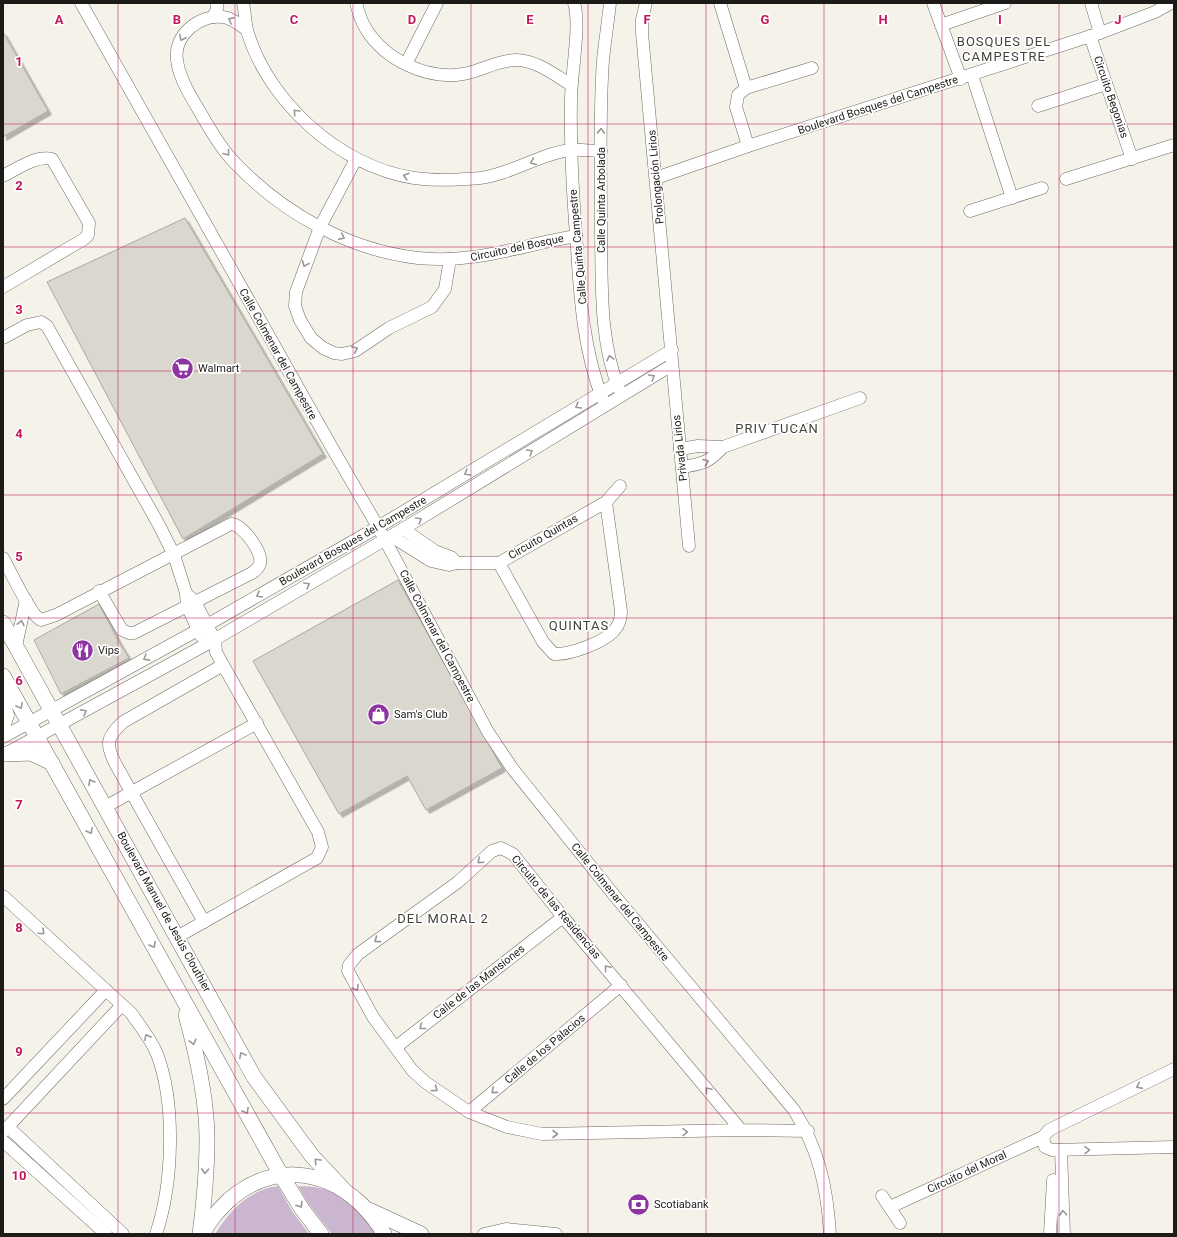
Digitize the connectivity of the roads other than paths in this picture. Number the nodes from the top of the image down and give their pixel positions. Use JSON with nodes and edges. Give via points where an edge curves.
{"nodes":[{"id":1,"x":81,"y":3,"type":"edge"},
{"id":2,"x":217,"y":3,"type":"edge"},
{"id":3,"x":244,"y":3,"type":"edge"},
{"id":4,"x":356,"y":3,"type":"edge"},
{"id":5,"x":437,"y":3,"type":"edge"},
{"id":6,"x":574,"y":3,"type":"edge"},
{"id":7,"x":610,"y":3,"type":"edge"},
{"id":8,"x":646,"y":3,"type":"edge"},
{"id":9,"x":720,"y":3,"type":"edge"},
{"id":10,"x":934,"y":3,"type":"edge"},
{"id":11,"x":1004,"y":3,"type":"edge"},
{"id":12,"x":1091,"y":3,"type":"edge"},
{"id":13,"x":1171,"y":3,"type":"edge"},
{"id":14,"x":213,"y":17,"type":"junction"},
{"id":15,"x":941,"y":25,"type":"junction"},
{"id":16,"x":247,"y":30,"type":"junction"},
{"id":17,"x":1095,"y":34,"type":"junction"},
{"id":18,"x":406,"y":64,"type":"junction"},
{"id":19,"x":812,"y":68,"type":"dead end"},
{"id":20,"x":967,"y":77,"type":"junction"},
{"id":21,"x":1106,"y":84,"type":"junction"},
{"id":22,"x":571,"y":85,"type":"junction"},
{"id":23,"x":746,"y":88,"type":"junction"},
{"id":24,"x":1038,"y":106,"type":"dead end"},
{"id":25,"x":1174,"y":145,"type":"edge"},
{"id":26,"x":748,"y":146,"type":"junction"},
{"id":27,"x":570,"y":150,"type":"junction"},
{"id":28,"x":600,"y":151,"type":"junction"},
{"id":29,"x":356,"y":159,"type":"junction"},
{"id":30,"x":1132,"y":159,"type":"junction"},
{"id":31,"x":3,"y":176,"type":"edge"},
{"id":32,"x":656,"y":178,"type":"junction"},
{"id":33,"x":1066,"y":179,"type":"dead end"},
{"id":34,"x":1042,"y":188,"type":"dead end"},
{"id":35,"x":1012,"y":198,"type":"junction"},
{"id":36,"x":970,"y":211,"type":"dead end"},
{"id":37,"x":320,"y":228,"type":"junction"},
{"id":38,"x":576,"y":236,"type":"junction"},
{"id":39,"x":450,"y":260,"type":"junction"},
{"id":40,"x":3,"y":287,"type":"edge"},
{"id":41,"x":3,"y":338,"type":"edge"},
{"id":42,"x":672,"y":350,"type":"junction"},
{"id":43,"x":672,"y":365,"type":"junction"},
{"id":44,"x":617,"y":383,"type":"junction"},
{"id":45,"x":600,"y":393,"type":"junction"},
{"id":46,"x":622,"y":395,"type":"junction"},
{"id":47,"x":860,"y":398,"type":"dead end"},
{"id":48,"x":605,"y":406,"type":"junction"},
{"id":49,"x":724,"y":447,"type":"junction"},
{"id":50,"x":680,"y":449,"type":"junction"},
{"id":51,"x":682,"y":467,"type":"junction"},
{"id":52,"x":620,"y":486,"type":"dead end"},
{"id":53,"x":606,"y":502,"type":"junction"},
{"id":54,"x":378,"y":527,"type":"junction"},
{"id":55,"x":403,"y":529,"type":"junction"},
{"id":56,"x":388,"y":538,"type":"junction"},
{"id":57,"x":689,"y":546,"type":"dead end"},
{"id":58,"x":174,"y":555,"type":"junction"},
{"id":59,"x":3,"y":558,"type":"edge"},
{"id":60,"x":457,"y":563,"type":"junction"},
{"id":61,"x":499,"y":563,"type":"junction"},
{"id":62,"x":7,"y":574,"type":"edge"},
{"id":63,"x":99,"y":591,"type":"junction"},
{"id":64,"x":26,"y":600,"type":"junction"},
{"id":65,"x":191,"y":604,"type":"junction"},
{"id":66,"x":3,"y":623,"type":"edge"},
{"id":67,"x":202,"y":627,"type":"junction"},
{"id":68,"x":212,"y":645,"type":"junction"},
{"id":69,"x":16,"y":646,"type":"junction"},
{"id":70,"x":223,"y":665,"type":"junction"},
{"id":71,"x":3,"y":676,"type":"edge"},
{"id":72,"x":3,"y":697,"type":"edge"},
{"id":73,"x":51,"y":710,"type":"junction"},
{"id":74,"x":28,"y":723,"type":"junction"},
{"id":75,"x":256,"y":723,"type":"junction"},
{"id":76,"x":59,"y":725,"type":"junction"},
{"id":77,"x":3,"y":730,"type":"edge"},
{"id":78,"x":37,"y":736,"type":"junction"},
{"id":79,"x":3,"y":737,"type":"edge"},
{"id":80,"x":5,"y":755,"type":"edge"},
{"id":81,"x":52,"y":763,"type":"junction"},
{"id":82,"x":132,"y":793,"type":"junction"},
{"id":83,"x":105,"y":806,"type":"junction"},
{"id":84,"x":3,"y":896,"type":"edge"},
{"id":85,"x":563,"y":917,"type":"junction"},
{"id":86,"x":204,"y":922,"type":"junction"},
{"id":87,"x":177,"y":937,"type":"junction"},
{"id":88,"x":621,"y":985,"type":"junction"},
{"id":89,"x":106,"y":990,"type":"junction"},
{"id":90,"x":179,"y":991,"type":"junction"},
{"id":91,"x":122,"y":1005,"type":"junction"},
{"id":92,"x":396,"y":1047,"type":"junction"},
{"id":93,"x":1174,"y":1069,"type":"edge"},
{"id":94,"x":3,"y":1099,"type":"edge"},
{"id":95,"x":469,"y":1112,"type":"junction"},
{"id":96,"x":6,"y":1130,"type":"edge"},
{"id":97,"x":742,"y":1130,"type":"junction"},
{"id":98,"x":808,"y":1131,"type":"junction"},
{"id":99,"x":1043,"y":1137,"type":"junction"},
{"id":100,"x":3,"y":1141,"type":"edge"},
{"id":101,"x":1174,"y":1147,"type":"edge"},
{"id":102,"x":1057,"y":1150,"type":"junction"},
{"id":103,"x":281,"y":1175,"type":"junction"},
{"id":104,"x":343,"y":1189,"type":"junction"},
{"id":105,"x":882,"y":1196,"type":"dead end"},
{"id":106,"x":890,"y":1207,"type":"junction"},
{"id":107,"x":366,"y":1209,"type":"junction"},
{"id":108,"x":900,"y":1223,"type":"dead end"},
{"id":109,"x":499,"y":1232,"type":"edge"},
{"id":110,"x":106,"y":1234,"type":"edge"},
{"id":111,"x":124,"y":1234,"type":"edge"},
{"id":112,"x":156,"y":1234,"type":"edge"},
{"id":113,"x":200,"y":1234,"type":"edge"},
{"id":114,"x":204,"y":1234,"type":"edge"},
{"id":115,"x":321,"y":1234,"type":"edge"},
{"id":116,"x":384,"y":1234,"type":"edge"},
{"id":117,"x":420,"y":1234,"type":"edge"},
{"id":118,"x":484,"y":1234,"type":"edge"},
{"id":119,"x":556,"y":1234,"type":"edge"},
{"id":120,"x":830,"y":1234,"type":"edge"},
{"id":121,"x":1050,"y":1234,"type":"edge"},
{"id":122,"x":1064,"y":1234,"type":"edge"}],
"edges":[{"from":1,"to":54,"type":"street","name":"Calle Colmenar del Campestre"},
{"from":2,"to":14,"type":"street"},
{"from":3,"to":16,"type":"street"},
{"from":4,"to":18,"type":"street","via":[[366,29],[386,52]]},
{"from":5,"to":18,"type":"street"},
{"from":6,"to":22,"type":"street","name":"Calle Quinta Campestre","via":[[576,28]]},
{"from":28,"to":7,"type":"street","name":"Calle Quinta Arbolada","one_way":true,"via":[[603,60]]},
{"from":8,"to":32,"type":"street","name":"Prolongación Lirios","via":[[642,33]]},
{"from":9,"to":23,"type":"street"},
{"from":10,"to":15,"type":"street"},
{"from":11,"to":15,"type":"street"},
{"from":12,"to":17,"type":"street","name":"Circuito Begonias"},
{"from":13,"to":17,"type":"street","name":"Boulevard Bosques del Campestre","via":[[1155,12]]},
{"from":16,"to":14,"type":"street","one_way":true,"via":[[225,17]]},
{"from":14,"to":37,"type":"street","name":"Circuito del Bosque","one_way":true,"via":[[198,22],[185,31],[178,46],[176,59],[190,96],[213,135],[235,164],[265,192]]},
{"from":15,"to":20,"type":"street"},
{"from":29,"to":16,"type":"street","one_way":true,"via":[[312,129],[286,101],[272,83]]},
{"from":17,"to":20,"type":"street","name":"Boulevard Bosques del Campestre"},
{"from":17,"to":21,"type":"street","name":"Circuito Begonias"},
{"from":18,"to":22,"type":"street","via":[[437,75],[449,75],[481,70],[501,62],[516,60],[530,62]]},
{"from":19,"to":23,"type":"street"},
{"from":20,"to":26,"type":"street","name":"Boulevard Bosques del Campestre"},
{"from":20,"to":35,"type":"street"},
{"from":21,"to":24,"type":"street"},
{"from":21,"to":30,"type":"street","name":"Circuito Begonias"},
{"from":22,"to":27,"type":"street","name":"Calle Quinta Campestre"},
{"from":23,"to":26,"type":"street","via":[[738,95],[736,107]]},
{"from":25,"to":30,"type":"street"},
{"from":26,"to":32,"type":"street","name":"Boulevard Bosques del Campestre"},
{"from":27,"to":28,"type":"street"},
{"from":27,"to":29,"type":"street","one_way":true,"via":[[547,156],[508,172],[482,178],[449,180],[413,178]]},
{"from":27,"to":38,"type":"street","name":"Calle Quinta Campestre"},
{"from":44,"to":28,"type":"street","name":"Calle Quinta Arbolada","one_way":true,"via":[[607,347],[604,312]]},
{"from":29,"to":37,"type":"street"},
{"from":30,"to":33,"type":"street"},
{"from":31,"to":40,"type":"street","via":[[34,160],[47,157],[52,159],[89,223],[89,230],[84,239]]},
{"from":32,"to":42,"type":"street","name":"Prolongación Lirios"},
{"from":34,"to":35,"type":"street"},
{"from":35,"to":36,"type":"street"},
{"from":37,"to":39,"type":"street","name":"Circuito del Bosque","one_way":true,"via":[[355,243],[388,253]]},
{"from":37,"to":39,"type":"street","one_way":true,"via":[[300,277],[295,306],[311,338],[334,353],[355,351],[389,328],[432,307],[445,288]]},
{"from":38,"to":39,"type":"street","name":"Circuito del Bosque","via":[[482,257]]},
{"from":38,"to":45,"type":"street","name":"Calle Quinta Campestre","via":[[579,287],[587,340],[592,371]]},
{"from":41,"to":58,"type":"street","via":[[36,322],[47,326],[117,448]]},
{"from":42,"to":43,"type":"street","name":"Privada Lirios"},
{"from":42,"to":44,"type":"street","name":"Boulevard Bosques del Campestre"},
{"from":46,"to":43,"type":"street","name":"Boulevard Bosques del Campestre","one_way":true},
{"from":43,"to":50,"type":"street","name":"Privada Lirios"},
{"from":44,"to":45,"type":"street","name":"Boulevard Bosques del Campestre"},
{"from":44,"to":46,"type":"street","name":"Calle Quinta Arbolada"},
{"from":45,"to":48,"type":"street","name":"Calle Quinta Campestre"},
{"from":45,"to":54,"type":"street","name":"Boulevard Bosques del Campestre","one_way":true},
{"from":46,"to":48,"type":"street","name":"Boulevard Bosques del Campestre"},
{"from":47,"to":49,"type":"street"},
{"from":55,"to":48,"type":"street","name":"Boulevard Bosques del Campestre","one_way":true},
{"from":49,"to":50,"type":"street","via":[[698,446]]},
{"from":51,"to":49,"type":"street","one_way":true,"via":[[712,460]]},
{"from":50,"to":51,"type":"street","name":"Privada Lirios"},
{"from":51,"to":57,"type":"street","name":"Privada Lirios"},
{"from":52,"to":53,"type":"street","name":"Circuito Quintas"},
{"from":53,"to":61,"type":"street","name":"Circuito Quintas"},
{"from":53,"to":61,"type":"street","via":[[621,611],[617,628],[607,637],[573,652],[554,654],[542,642]]},
{"from":54,"to":56,"type":"street","name":"Calle Colmenar del Campestre"},
{"from":54,"to":67,"type":"street","name":"Boulevard Bosques del Campestre","one_way":true},
{"from":55,"to":56,"type":"street","name":"Boulevard Bosques del Campestre"},
{"from":55,"to":60,"type":"street"},
{"from":56,"to":60,"type":"street","name":"Circuito Quintas","via":[[431,561],[449,565]]},
{"from":68,"to":56,"type":"street","name":"Boulevard Bosques del Campestre","one_way":true},
{"from":56,"to":98,"type":"street","name":"Calle Colmenar del Campestre","via":[[488,732],[512,768],[614,895],[794,1110]]},
{"from":58,"to":63,"type":"street"},
{"from":58,"to":65,"type":"street"},
{"from":58,"to":65,"type":"street","via":[[231,524],[242,528],[259,553],[260,564],[257,569]]},
{"from":59,"to":62,"type":"street"},
{"from":60,"to":61,"type":"street","name":"Circuito Quintas"},
{"from":62,"to":64,"type":"street"},
{"from":63,"to":64,"type":"street","via":[[56,615],[41,620],[36,617]]},
{"from":63,"to":65,"type":"street","via":[[122,630],[129,633]]},
{"from":69,"to":64,"type":"street","one_way":true},
{"from":65,"to":67,"type":"street"},
{"from":66,"to":69,"type":"main road","name":"Boulevard Manuel de Jesús Clouthier"},
{"from":67,"to":68,"type":"street"},
{"from":67,"to":73,"type":"street","name":"Boulevard Bosques del Campestre","one_way":true},
{"from":68,"to":70,"type":"street"},
{"from":76,"to":68,"type":"street","name":"Boulevard Bosques del Campestre","one_way":true},
{"from":69,"to":73,"type":"main road","name":"Boulevard Manuel de Jesús Clouthier"},
{"from":70,"to":75,"type":"street"},
{"from":70,"to":82,"type":"street","via":[[123,722],[112,732],[108,742],[109,751]]},
{"from":71,"to":74,"type":"main road","one_way":true},
{"from":72,"to":77,"type":"street","via":[[8,715]]},
{"from":73,"to":74,"type":"street","name":"Boulevard Bosques del Campestre"},
{"from":73,"to":76,"type":"main road","name":"Boulevard Manuel de Jesús Clouthier"},
{"from":74,"to":78,"type":"main road"},
{"from":74,"to":79,"type":"street","name":"Boulevard Bosques del Campestre"},
{"from":75,"to":82,"type":"street"},
{"from":75,"to":86,"type":"street","via":[[318,832],[322,847],[317,858]]},
{"from":76,"to":78,"type":"street","name":"Boulevard Bosques del Campestre"},
{"from":83,"to":76,"type":"main road","name":"Boulevard Manuel de Jesús Clouthier","one_way":true},
{"from":78,"to":80,"type":"street","name":"Boulevard Bosques del Campestre"},
{"from":78,"to":81,"type":"main road"},
{"from":80,"to":81,"type":"main road","via":[[31,753]]},
{"from":81,"to":90,"type":"main road","one_way":true},
{"from":82,"to":83,"type":"street"},
{"from":82,"to":86,"type":"street"},
{"from":83,"to":87,"type":"main road","name":"Boulevard Manuel de Jesús Clouthier"},
{"from":84,"to":89,"type":"street","one_way":true},
{"from":88,"to":85,"type":"street","name":"Circuito de las Residencias","one_way":true},
{"from":85,"to":92,"type":"street","name":"Calle de las Mansiones","one_way":true},
{"from":85,"to":92,"type":"street","name":"Circuito de las Residencias","one_way":true,"via":[[513,854],[502,848],[492,851],[458,882],[358,954],[349,965],[348,971],[373,1018]]},
{"from":86,"to":87,"type":"street"},
{"from":104,"to":87,"type":"main road","name":"Boulevard Manuel de Jesús Clouthier","one_way":true,"via":[[312,1156],[254,1077]]},
{"from":88,"to":95,"type":"street","name":"Calle de los Palacios","one_way":true},
{"from":97,"to":88,"type":"street","name":"Circuito de las Residencias","one_way":true},
{"from":89,"to":91,"type":"street"},
{"from":89,"to":94,"type":"street"},
{"from":90,"to":103,"type":"main road","one_way":true},
{"from":90,"to":113,"type":"main road","one_way":true,"via":[[195,1048],[207,1139]]},
{"from":91,"to":96,"type":"street"},
{"from":112,"to":91,"type":"street","one_way":true,"via":[[165,1199],[170,1157],[165,1087],[156,1054],[144,1031]]},
{"from":92,"to":95,"type":"street","name":"Circuito de las Residencias","one_way":true,"via":[[412,1070],[425,1082]]},
{"from":93,"to":99,"type":"street","name":"Circuito del Moral","one_way":true,"via":[[1049,1130]]},
{"from":95,"to":97,"type":"street","name":"Circuito de las Residencias","one_way":true,"via":[[507,1127],[542,1134]]},
{"from":96,"to":111,"type":"street"},
{"from":97,"to":98,"type":"street","name":"Circuito de las Residencias"},
{"from":98,"to":120,"type":"street","name":"Calle Colmenar del Campestre","via":[[825,1186]]},
{"from":99,"to":102,"type":"street","via":[[1046,1147]]},
{"from":99,"to":106,"type":"street","name":"Circuito del Moral"},
{"from":100,"to":110,"type":"street"},
{"from":102,"to":101,"type":"street","one_way":true},
{"from":102,"to":121,"type":"street"},
{"from":122,"to":102,"type":"street","one_way":true},
{"from":103,"to":104,"type":"main road","via":[[318,1177]]},
{"from":103,"to":114,"type":"main road","via":[[256,1183],[237,1194],[221,1208],[207,1225]]},
{"from":103,"to":115,"type":"main road","one_way":true},
{"from":104,"to":107,"type":"main road"},
{"from":105,"to":106,"type":"street"},
{"from":106,"to":108,"type":"street"},
{"from":107,"to":116,"type":"main road"},
{"from":107,"to":117,"type":"main road"},
{"from":109,"to":118,"type":"street"},
{"from":109,"to":119,"type":"street","via":[[506,1229]]}]}
